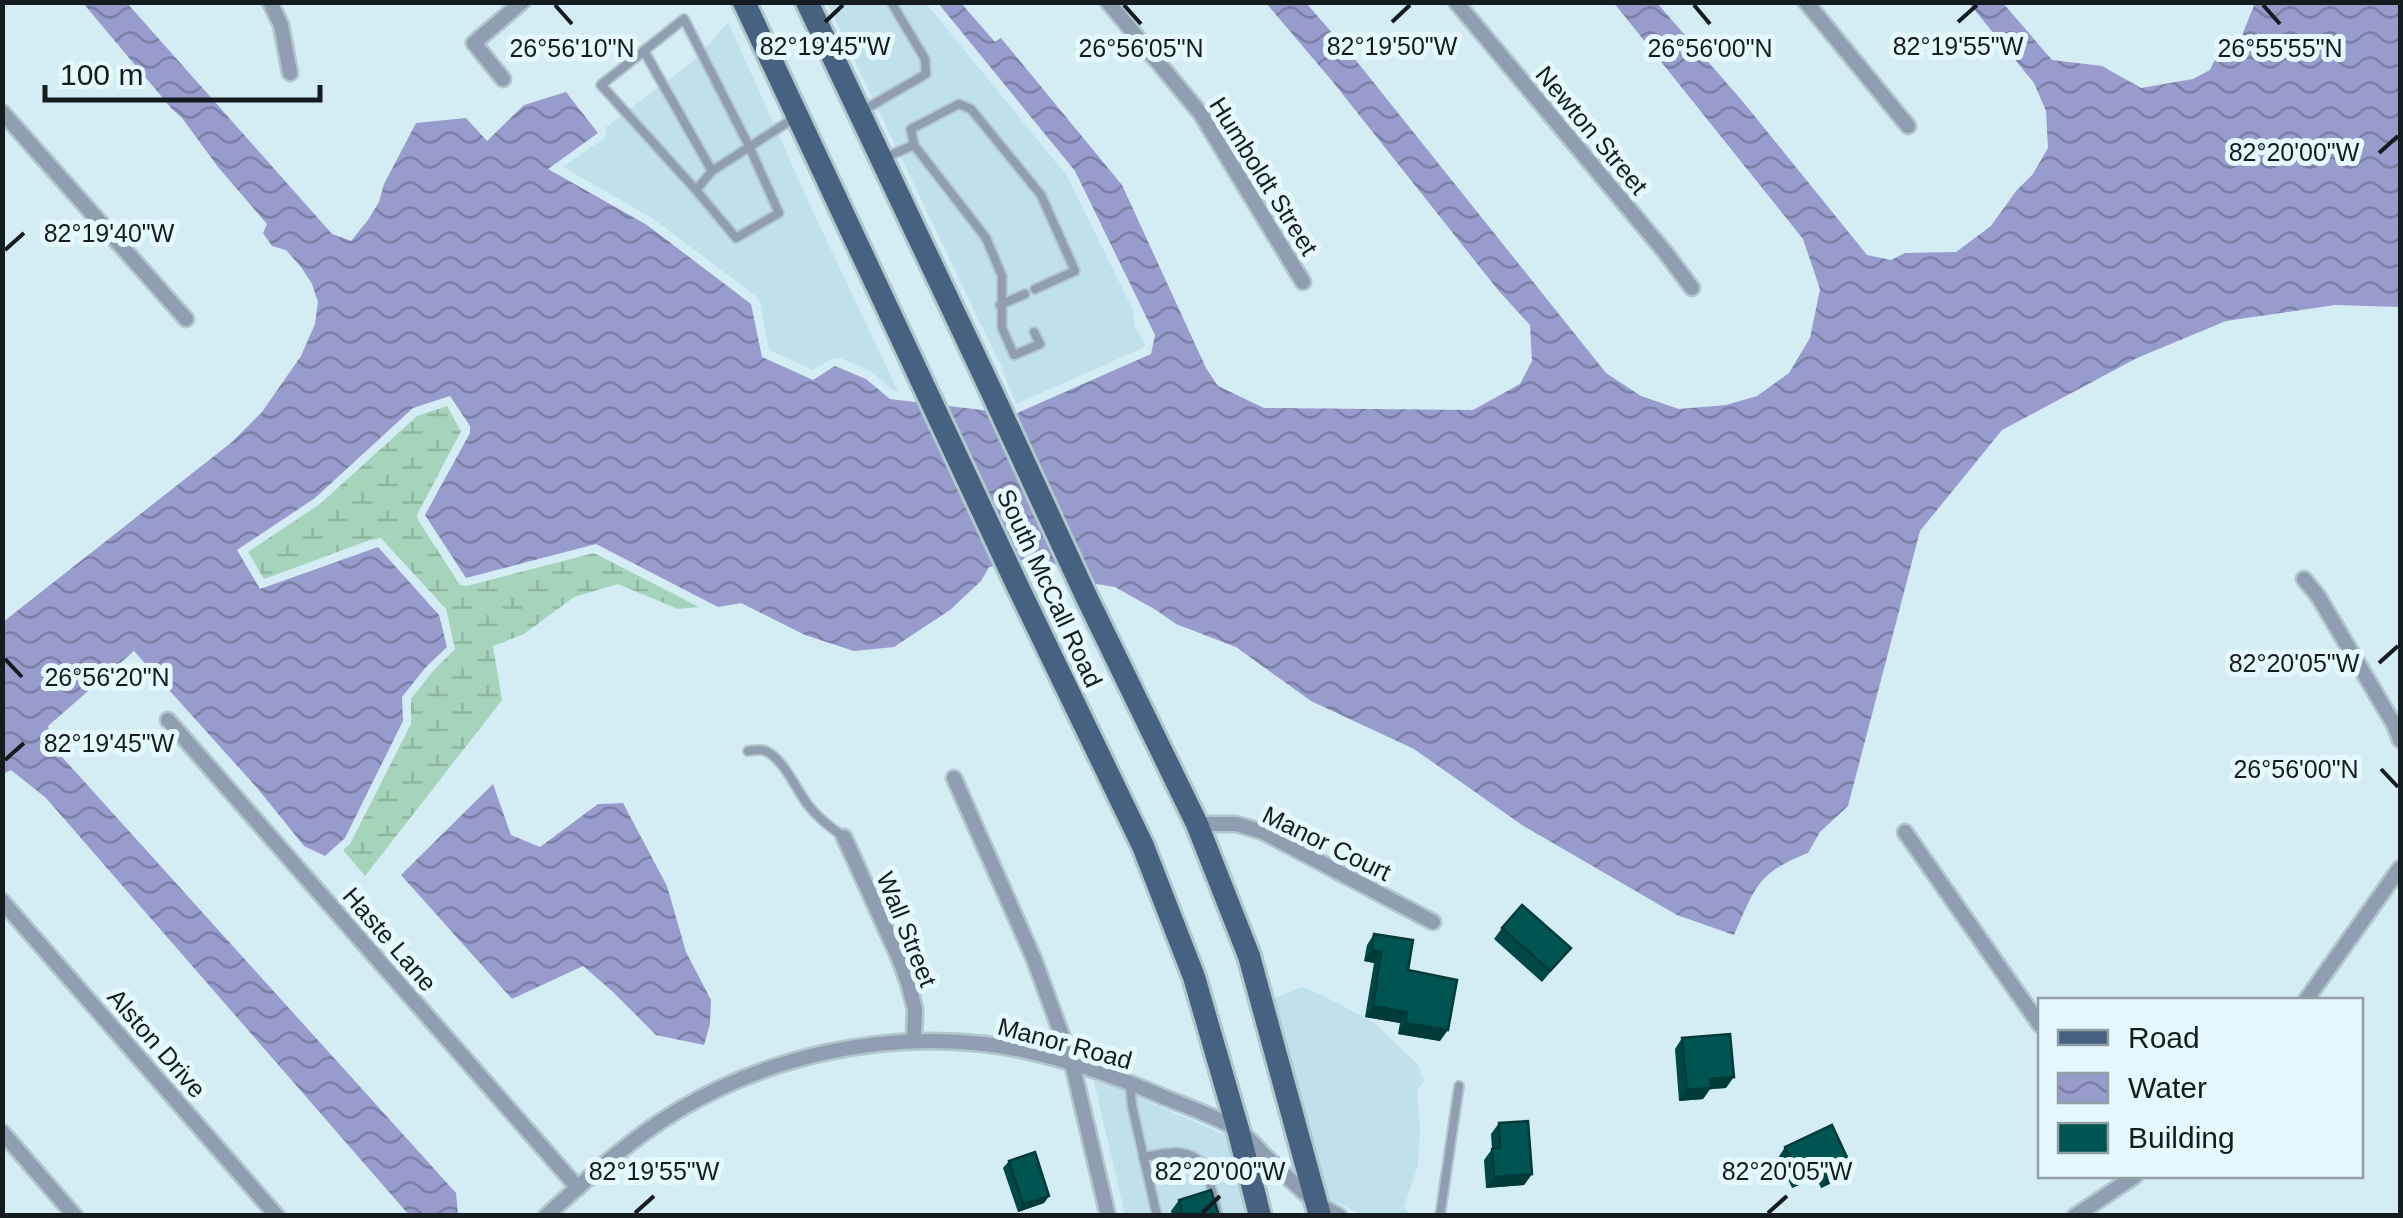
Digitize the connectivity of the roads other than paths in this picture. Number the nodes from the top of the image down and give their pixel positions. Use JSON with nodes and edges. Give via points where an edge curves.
{"nodes":[{"id":1,"x":270,"y":2,"type":"edge"},
{"id":2,"x":522,"y":2,"type":"edge"},
{"id":3,"x":744,"y":2,"type":"edge"},
{"id":4,"x":807,"y":2,"type":"edge"},
{"id":5,"x":891,"y":2,"type":"edge"},
{"id":6,"x":1108,"y":2,"type":"edge"},
{"id":7,"x":1456,"y":2,"type":"edge"},
{"id":8,"x":1806,"y":2,"type":"edge"},
{"id":9,"x":644,"y":52,"type":"junction"},
{"id":10,"x":290,"y":73,"type":"dead end"},
{"id":11,"x":503,"y":79,"type":"dead end"},
{"id":12,"x":2,"y":112,"type":"edge"},
{"id":13,"x":860,"y":112,"type":"junction"},
{"id":14,"x":798,"y":116,"type":"junction"},
{"id":15,"x":1908,"y":126,"type":"dead end"},
{"id":16,"x":914,"y":145,"type":"junction"},
{"id":17,"x":749,"y":146,"type":"junction"},
{"id":18,"x":881,"y":160,"type":"junction"},
{"id":19,"x":712,"y":170,"type":"junction"},
{"id":20,"x":957,"y":180,"type":"dead end"},
{"id":21,"x":948,"y":187,"type":"junction"},
{"id":22,"x":696,"y":190,"type":"junction"},
{"id":23,"x":1005,"y":248,"type":"dead end"},
{"id":24,"x":993,"y":254,"type":"junction"},
{"id":25,"x":1303,"y":282,"type":"dead end"},
{"id":26,"x":1692,"y":288,"type":"dead end"},
{"id":27,"x":1035,"y":289,"type":"dead end"},
{"id":28,"x":1000,"y":305,"type":"junction"},
{"id":29,"x":1022,"y":306,"type":"dead end"},
{"id":30,"x":186,"y":319,"type":"dead end"},
{"id":31,"x":1034,"y":332,"type":"dead end"},
{"id":32,"x":2304,"y":579,"type":"dead end"},
{"id":33,"x":168,"y":720,"type":"dead end"},
{"id":34,"x":2400,"y":740,"type":"edge"},
{"id":35,"x":748,"y":751,"type":"dead end"},
{"id":36,"x":954,"y":778,"type":"dead end"},
{"id":37,"x":1197,"y":824,"type":"junction"},
{"id":38,"x":1905,"y":832,"type":"dead end"},
{"id":39,"x":844,"y":837,"type":"joint"},
{"id":40,"x":2400,"y":868,"type":"edge"},
{"id":41,"x":2,"y":900,"type":"edge"},
{"id":42,"x":1433,"y":922,"type":"dead end"},
{"id":43,"x":2307,"y":998,"type":"edge"},
{"id":44,"x":2038,"y":1022,"type":"edge"},
{"id":45,"x":914,"y":1042,"type":"junction"},
{"id":46,"x":1072,"y":1064,"type":"junction"},
{"id":47,"x":1130,"y":1082,"type":"junction"},
{"id":48,"x":1459,"y":1086,"type":"dead end"},
{"id":49,"x":1238,"y":1129,"type":"junction"},
{"id":50,"x":2,"y":1132,"type":"edge"},
{"id":51,"x":1143,"y":1157,"type":"junction"},
{"id":52,"x":2132,"y":1178,"type":"edge"},
{"id":53,"x":578,"y":1188,"type":"junction"},
{"id":54,"x":1318,"y":1210,"type":"edge"},
{"id":55,"x":75,"y":1216,"type":"edge"},
{"id":56,"x":277,"y":1216,"type":"edge"},
{"id":57,"x":546,"y":1216,"type":"edge"},
{"id":58,"x":1108,"y":1216,"type":"edge"},
{"id":59,"x":1156,"y":1216,"type":"edge"},
{"id":60,"x":1218,"y":1216,"type":"edge"},
{"id":61,"x":1260,"y":1216,"type":"edge"},
{"id":62,"x":1340,"y":1216,"type":"edge"},
{"id":63,"x":1440,"y":1216,"type":"edge"},
{"id":64,"x":2075,"y":1216,"type":"edge"}],
"edges":[{"from":1,"to":10,"type":"street"},
{"from":2,"to":11,"type":"street","via":[[474,44]]},
{"from":3,"to":14,"type":"main road","name":"South McCall Road"},
{"from":4,"to":13,"type":"main road","name":"South McCall Road"},
{"from":5,"to":13,"type":"lane","via":[[925,59],[926,74]]},
{"from":6,"to":25,"type":"street","name":"Humboldt Street","via":[[1201,114]]},
{"from":7,"to":26,"type":"street","name":"Newton Street"},
{"from":8,"to":15,"type":"street"},
{"from":9,"to":17,"type":"lane","via":[[684,19]]},
{"from":9,"to":19,"type":"lane"},
{"from":9,"to":22,"type":"lane","via":[[601,86]]},
{"from":12,"to":30,"type":"street"},
{"from":13,"to":18,"type":"main road","name":"South McCall Road"},
{"from":14,"to":17,"type":"lane"},
{"from":14,"to":49,"type":"main road","name":"South McCall Road","via":[[1142,846],[1194,977]]},
{"from":16,"to":18,"type":"lane"},
{"from":16,"to":21,"type":"lane"},
{"from":16,"to":27,"type":"lane","via":[[912,129],[959,104],[971,109],[1041,195],[1075,271]]},
{"from":17,"to":19,"type":"lane"},
{"from":17,"to":22,"type":"lane","via":[[779,213],[736,238]]},
{"from":18,"to":37,"type":"main road","name":"South McCall Road"},
{"from":19,"to":22,"type":"lane"},
{"from":20,"to":21,"type":"lane"},
{"from":21,"to":24,"type":"lane"},
{"from":23,"to":24,"type":"lane"},
{"from":24,"to":28,"type":"lane","via":[[1002,276]]},
{"from":28,"to":29,"type":"lane","via":[[1021,295]]},
{"from":28,"to":31,"type":"lane","via":[[1014,355],[1040,344]]},
{"from":32,"to":34,"type":"street"},
{"from":33,"to":53,"type":"street","name":"Haste Lane"},
{"from":35,"to":39,"type":"lane","via":[[770,753],[810,808]]},
{"from":36,"to":46,"type":"street"},
{"from":37,"to":42,"type":"street","name":"Manor Court","via":[[1263,832]]},
{"from":37,"to":54,"type":"main road","name":"South McCall Road","via":[[1249,956]]},
{"from":38,"to":44,"type":"street"},
{"from":39,"to":45,"type":"street","name":"Wall Street","via":[[904,971],[915,1008]]},
{"from":40,"to":43,"type":"street"},
{"from":41,"to":56,"type":"street","name":"Alston Drive"},
{"from":45,"to":46,"type":"street","name":"Manor Road","via":[[987,1044]]},
{"from":45,"to":53,"type":"street","name":"Manor Road","via":[[824,1053],[748,1076],[644,1132]]},
{"from":46,"to":47,"type":"street","name":"Manor Road"},
{"from":46,"to":58,"type":"street"},
{"from":47,"to":49,"type":"street","name":"Manor Road"},
{"from":47,"to":51,"type":"lane"},
{"from":48,"to":63,"type":"lane"},
{"from":49,"to":54,"type":"street","name":"Manor Road"},
{"from":49,"to":61,"type":"main road","name":"South McCall Road"},
{"from":50,"to":55,"type":"street"},
{"from":51,"to":59,"type":"lane"},
{"from":51,"to":60,"type":"lane","via":[[1182,1151],[1202,1162]]},
{"from":52,"to":64,"type":"street"},
{"from":53,"to":57,"type":"street","name":"Manor Road"},
{"from":54,"to":62,"type":"street","name":"Manor Road"}]}
